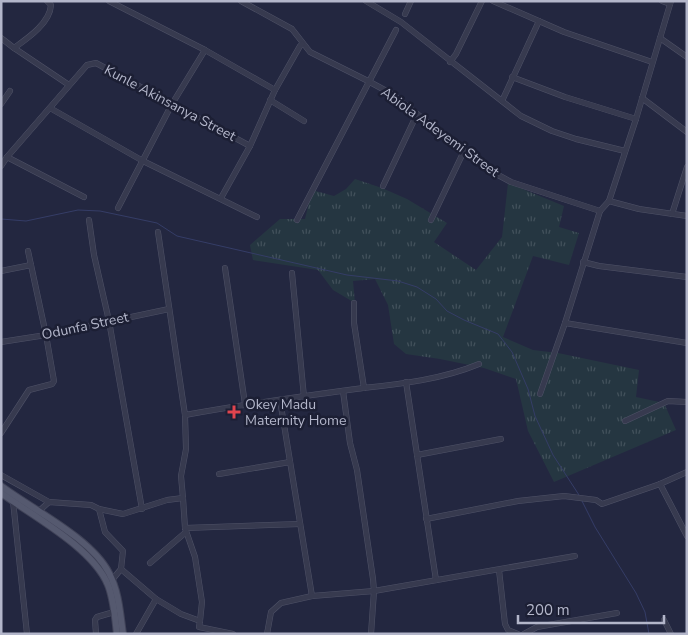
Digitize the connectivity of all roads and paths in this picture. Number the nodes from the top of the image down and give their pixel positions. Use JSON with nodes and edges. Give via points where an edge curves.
{"nodes":[{"id":1,"x":47,"y":1,"type":"edge"},
{"id":2,"x":109,"y":1,"type":"edge"},
{"id":3,"x":241,"y":1,"type":"edge"},
{"id":4,"x":366,"y":1,"type":"edge"},
{"id":5,"x":411,"y":1,"type":"edge"},
{"id":6,"x":482,"y":1,"type":"edge"},
{"id":7,"x":493,"y":1,"type":"edge"},
{"id":8,"x":662,"y":1,"type":"edge"},
{"id":9,"x":670,"y":3,"type":"edge"},
{"id":10,"x":405,"y":14,"type":"dead end"},
{"id":11,"x":539,"y":21,"type":"junction"},
{"id":12,"x":396,"y":30,"type":"dead end"},
{"id":13,"x":1,"y":38,"type":"edge"},
{"id":14,"x":660,"y":38,"type":"junction"},
{"id":15,"x":302,"y":44,"type":"junction"},
{"id":16,"x":14,"y":48,"type":"junction"},
{"id":17,"x":205,"y":50,"type":"junction"},
{"id":18,"x":687,"y":57,"type":"edge"},
{"id":19,"x":450,"y":62,"type":"junction"},
{"id":20,"x":652,"y":62,"type":"junction"},
{"id":21,"x":512,"y":77,"type":"junction"},
{"id":22,"x":368,"y":81,"type":"junction"},
{"id":23,"x":69,"y":85,"type":"junction"},
{"id":24,"x":275,"y":90,"type":"junction"},
{"id":25,"x":10,"y":91,"type":"dead end"},
{"id":26,"x":642,"y":98,"type":"junction"},
{"id":27,"x":270,"y":100,"type":"junction"},
{"id":28,"x":502,"y":101,"type":"junction"},
{"id":29,"x":1,"y":104,"type":"edge"},
{"id":30,"x":172,"y":104,"type":"junction"},
{"id":31,"x":50,"y":108,"type":"junction"},
{"id":32,"x":417,"y":114,"type":"junction"},
{"id":33,"x":636,"y":118,"type":"junction"},
{"id":34,"x":304,"y":121,"type":"dead end"},
{"id":35,"x":687,"y":132,"type":"edge"},
{"id":36,"x":250,"y":146,"type":"junction"},
{"id":37,"x":464,"y":151,"type":"junction"},
{"id":38,"x":625,"y":151,"type":"junction"},
{"id":39,"x":7,"y":157,"type":"junction"},
{"id":40,"x":143,"y":161,"type":"junction"},
{"id":41,"x":1,"y":166,"type":"edge"},
{"id":42,"x":687,"y":167,"type":"edge"},
{"id":43,"x":383,"y":186,"type":"dead end"},
{"id":44,"x":84,"y":197,"type":"dead end"},
{"id":45,"x":221,"y":198,"type":"junction"},
{"id":46,"x":609,"y":201,"type":"junction"},
{"id":47,"x":118,"y":208,"type":"dead end"},
{"id":48,"x":600,"y":211,"type":"junction"},
{"id":49,"x":672,"y":214,"type":"junction"},
{"id":50,"x":687,"y":216,"type":"edge"},
{"id":51,"x":257,"y":217,"type":"dead end"},
{"id":52,"x":89,"y":220,"type":"dead end"},
{"id":53,"x":296,"y":220,"type":"dead end"},
{"id":54,"x":431,"y":220,"type":"dead end"},
{"id":55,"x":158,"y":232,"type":"dead end"},
{"id":56,"x":28,"y":251,"type":"dead end"},
{"id":57,"x":583,"y":262,"type":"junction"},
{"id":58,"x":31,"y":265,"type":"junction"},
{"id":59,"x":225,"y":268,"type":"dead end"},
{"id":60,"x":1,"y":271,"type":"edge"},
{"id":61,"x":292,"y":273,"type":"dead end"},
{"id":62,"x":687,"y":277,"type":"edge"},
{"id":63,"x":354,"y":303,"type":"dead end"},
{"id":64,"x":169,"y":309,"type":"junction"},
{"id":65,"x":109,"y":321,"type":"junction"},
{"id":66,"x":565,"y":323,"type":"junction"},
{"id":67,"x":46,"y":334,"type":"junction"},
{"id":68,"x":1,"y":342,"type":"edge"},
{"id":69,"x":687,"y":342,"type":"edge"},
{"id":70,"x":479,"y":364,"type":"dead end"},
{"id":71,"x":406,"y":382,"type":"junction"},
{"id":72,"x":364,"y":388,"type":"junction"},
{"id":73,"x":343,"y":391,"type":"junction"},
{"id":74,"x":540,"y":394,"type":"dead end"},
{"id":75,"x":304,"y":397,"type":"junction"},
{"id":76,"x":280,"y":400,"type":"junction"},
{"id":77,"x":687,"y":402,"type":"edge"},
{"id":78,"x":245,"y":404,"type":"junction"},
{"id":79,"x":186,"y":415,"type":"junction"},
{"id":80,"x":625,"y":421,"type":"dead end"},
{"id":81,"x":1,"y":432,"type":"edge"},
{"id":82,"x":501,"y":439,"type":"dead end"},
{"id":83,"x":418,"y":455,"type":"junction"},
{"id":84,"x":290,"y":462,"type":"junction"},
{"id":85,"x":687,"y":472,"type":"edge"},
{"id":86,"x":219,"y":474,"type":"dead end"},
{"id":87,"x":1,"y":475,"type":"edge"},
{"id":88,"x":660,"y":484,"type":"junction"},
{"id":89,"x":1,"y":486,"type":"edge"},
{"id":90,"x":26,"y":488,"type":"junction"},
{"id":91,"x":1,"y":493,"type":"edge"},
{"id":92,"x":182,"y":498,"type":"junction"},
{"id":93,"x":15,"y":499,"type":"junction"},
{"id":94,"x":49,"y":502,"type":"junction"},
{"id":95,"x":99,"y":509,"type":"junction"},
{"id":96,"x":142,"y":509,"type":"junction"},
{"id":97,"x":39,"y":512,"type":"junction"},
{"id":98,"x":426,"y":519,"type":"junction"},
{"id":99,"x":300,"y":524,"type":"junction"},
{"id":100,"x":185,"y":530,"type":"junction"},
{"id":101,"x":687,"y":536,"type":"edge"},
{"id":102,"x":575,"y":556,"type":"dead end"},
{"id":103,"x":150,"y":563,"type":"dead end"},
{"id":104,"x":121,"y":569,"type":"junction"},
{"id":105,"x":499,"y":570,"type":"junction"},
{"id":106,"x":112,"y":580,"type":"junction"},
{"id":107,"x":436,"y":580,"type":"junction"},
{"id":108,"x":374,"y":590,"type":"junction"},
{"id":109,"x":312,"y":596,"type":"junction"},
{"id":110,"x":156,"y":599,"type":"junction"},
{"id":111,"x":114,"y":612,"type":"junction"},
{"id":112,"x":617,"y":614,"type":"dead end"},
{"id":113,"x":664,"y":620,"type":"dead end"},
{"id":114,"x":199,"y":624,"type":"junction"},
{"id":115,"x":27,"y":634,"type":"edge"},
{"id":116,"x":96,"y":634,"type":"edge"},
{"id":117,"x":117,"y":634,"type":"edge"},
{"id":118,"x":123,"y":634,"type":"edge"},
{"id":119,"x":136,"y":634,"type":"edge"},
{"id":120,"x":199,"y":634,"type":"edge"},
{"id":121,"x":233,"y":634,"type":"edge"},
{"id":122,"x":267,"y":634,"type":"edge"},
{"id":123,"x":371,"y":634,"type":"edge"},
{"id":124,"x":518,"y":634,"type":"edge"},
{"id":125,"x":524,"y":634,"type":"edge"},
{"id":126,"x":671,"y":634,"type":"edge"}],
"edges":[{"from":1,"to":16,"type":"street","via":[[51,5],[50,16]]},
{"from":2,"to":17,"type":"street"},
{"from":3,"to":15,"type":"street","name":"Abiola Adeyemi Street","via":[[292,28]]},
{"from":4,"to":19,"type":"street","via":[[401,22]]},
{"from":5,"to":10,"type":"street"},
{"from":6,"to":19,"type":"street"},
{"from":7,"to":11,"type":"street"},
{"from":8,"to":9,"type":"street"},
{"from":9,"to":14,"type":"street"},
{"from":11,"to":20,"type":"street"},
{"from":11,"to":21,"type":"street"},
{"from":12,"to":22,"type":"street"},
{"from":13,"to":16,"type":"street"},
{"from":14,"to":18,"type":"street"},
{"from":14,"to":20,"type":"street"},
{"from":15,"to":22,"type":"street","name":"Abiola Adeyemi Street","via":[[322,59]]},
{"from":15,"to":24,"type":"street"},
{"from":16,"to":23,"type":"street"},
{"from":17,"to":24,"type":"street"},
{"from":17,"to":30,"type":"street"},
{"from":19,"to":28,"type":"street"},
{"from":20,"to":26,"type":"street"},
{"from":21,"to":28,"type":"street"},
{"from":21,"to":33,"type":"street"},
{"from":22,"to":32,"type":"street","name":"Abiola Adeyemi Street","via":[[392,94]]},
{"from":22,"to":53,"type":"street"},
{"from":23,"to":30,"type":"street","name":"Kunle Akinsanya Street","via":[[87,65],[96,63]]},
{"from":23,"to":31,"type":"street","name":"Kunle Akinsanya Street"},
{"from":24,"to":27,"type":"street"},
{"from":25,"to":29,"type":"street"},
{"from":26,"to":33,"type":"street"},
{"from":26,"to":35,"type":"street"},
{"from":27,"to":34,"type":"street"},
{"from":27,"to":36,"type":"street"},
{"from":28,"to":38,"type":"street","via":[[522,116],[552,131]]},
{"from":30,"to":36,"type":"street","name":"Kunle Akinsanya Street"},
{"from":30,"to":40,"type":"street"},
{"from":31,"to":39,"type":"street","name":"Kunle Akinsanya Street"},
{"from":31,"to":40,"type":"street"},
{"from":32,"to":37,"type":"street","name":"Abiola Adeyemi Street"},
{"from":32,"to":43,"type":"street"},
{"from":33,"to":38,"type":"street"},
{"from":36,"to":45,"type":"street"},
{"from":37,"to":48,"type":"street","name":"Abiola Adeyemi Street","via":[[511,182]]},
{"from":37,"to":54,"type":"street"},
{"from":38,"to":46,"type":"street"},
{"from":39,"to":41,"type":"street","name":"Kunle Akinsanya Street"},
{"from":39,"to":44,"type":"street"},
{"from":40,"to":45,"type":"street"},
{"from":40,"to":47,"type":"street"},
{"from":42,"to":49,"type":"street"},
{"from":45,"to":51,"type":"street"},
{"from":46,"to":48,"type":"street"},
{"from":46,"to":49,"type":"street","via":[[639,210]]},
{"from":48,"to":57,"type":"street"},
{"from":49,"to":50,"type":"street"},
{"from":52,"to":65,"type":"street"},
{"from":55,"to":64,"type":"street"},
{"from":56,"to":58,"type":"street"},
{"from":57,"to":62,"type":"street"},
{"from":57,"to":66,"type":"street"},
{"from":58,"to":60,"type":"street"},
{"from":58,"to":67,"type":"street"},
{"from":59,"to":78,"type":"street"},
{"from":61,"to":75,"type":"street"},
{"from":63,"to":72,"type":"street"},
{"from":64,"to":65,"type":"street","name":"Odunfa Street"},
{"from":64,"to":79,"type":"street"},
{"from":65,"to":67,"type":"street","name":"Odunfa Street"},
{"from":65,"to":96,"type":"street"},
{"from":66,"to":69,"type":"street"},
{"from":66,"to":74,"type":"street"},
{"from":67,"to":68,"type":"street","name":"Odunfa Street"},
{"from":67,"to":81,"type":"street","via":[[54,381],[29,390]]},
{"from":70,"to":71,"type":"street"},
{"from":71,"to":72,"type":"street"},
{"from":71,"to":83,"type":"street"},
{"from":72,"to":73,"type":"street"},
{"from":73,"to":75,"type":"street"},
{"from":73,"to":108,"type":"street"},
{"from":75,"to":76,"type":"street"},
{"from":76,"to":78,"type":"street"},
{"from":76,"to":84,"type":"street"},
{"from":77,"to":80,"type":"street","via":[[668,401]]},
{"from":78,"to":79,"type":"street"},
{"from":79,"to":92,"type":"street"},
{"from":82,"to":83,"type":"street"},
{"from":83,"to":98,"type":"street"},
{"from":84,"to":86,"type":"street"},
{"from":84,"to":99,"type":"street"},
{"from":85,"to":88,"type":"street"},
{"from":87,"to":90,"type":"street"},
{"from":88,"to":98,"type":"street","via":[[602,504],[596,500],[564,496],[518,501]]},
{"from":88,"to":101,"type":"street"},
{"from":89,"to":93,"type":"main road"},
{"from":90,"to":93,"type":"street"},
{"from":90,"to":94,"type":"street"},
{"from":91,"to":93,"type":"main road"},
{"from":92,"to":96,"type":"street"},
{"from":92,"to":100,"type":"street"},
{"from":93,"to":97,"type":"main road"},
{"from":93,"to":111,"type":"main road","via":[[97,565],[108,585]]},
{"from":93,"to":115,"type":"street"},
{"from":94,"to":95,"type":"street","via":[[91,505]]},
{"from":94,"to":97,"type":"street"},
{"from":95,"to":96,"type":"street","via":[[123,514]]},
{"from":95,"to":104,"type":"street","via":[[105,532],[123,551]]},
{"from":97,"to":106,"type":"main road","via":[[91,550]]},
{"from":98,"to":107,"type":"street"},
{"from":99,"to":100,"type":"street"},
{"from":99,"to":109,"type":"street"},
{"from":100,"to":103,"type":"street"},
{"from":100,"to":114,"type":"street","via":[[195,557],[202,602]]},
{"from":102,"to":105,"type":"street"},
{"from":104,"to":106,"type":"street"},
{"from":104,"to":110,"type":"street"},
{"from":105,"to":107,"type":"street"},
{"from":105,"to":124,"type":"street","via":[[505,624],[508,630]]},
{"from":106,"to":118,"type":"main road"},
{"from":107,"to":108,"type":"street"},
{"from":108,"to":109,"type":"street"},
{"from":108,"to":123,"type":"street"},
{"from":109,"to":122,"type":"street","via":[[278,605],[272,612]]},
{"from":110,"to":114,"type":"street"},
{"from":110,"to":119,"type":"street"},
{"from":111,"to":116,"type":"street","via":[[97,617]]},
{"from":111,"to":117,"type":"main road"},
{"from":112,"to":125,"type":"street","via":[[537,627]]},
{"from":113,"to":126,"type":"street"},
{"from":114,"to":120,"type":"street"},
{"from":114,"to":121,"type":"street"}]}
